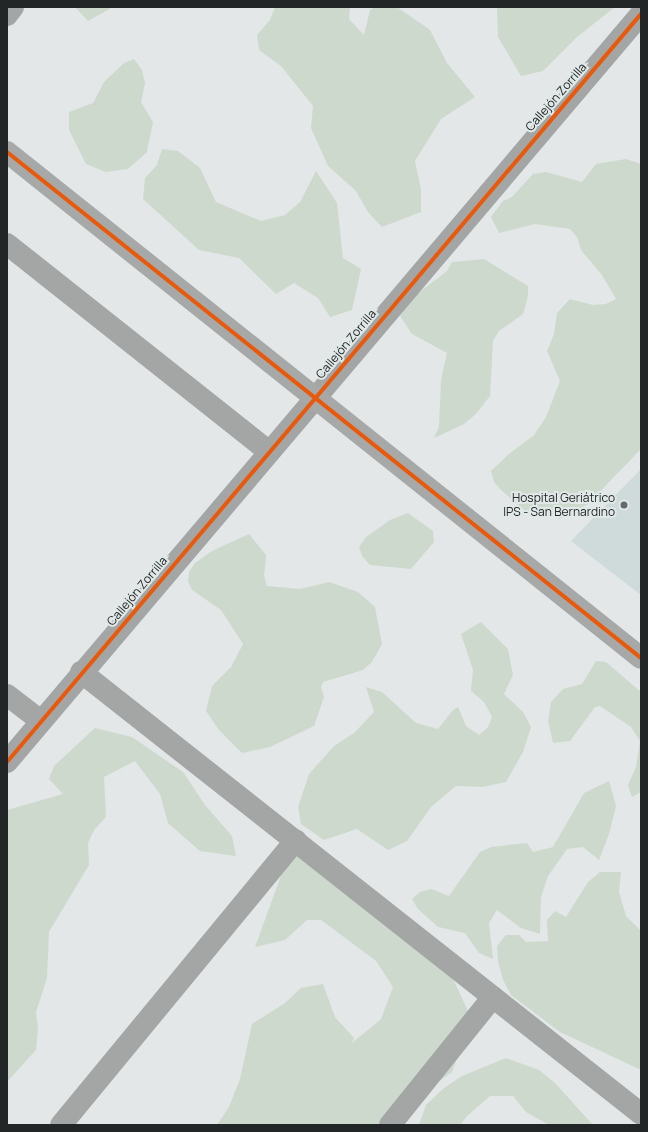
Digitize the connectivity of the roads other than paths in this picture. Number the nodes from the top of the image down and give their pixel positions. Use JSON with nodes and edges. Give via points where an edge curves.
{"nodes":[{"id":1,"x":14,"y":7,"type":"edge"},
{"id":2,"x":641,"y":14,"type":"edge"},
{"id":3,"x":7,"y":15,"type":"edge"},
{"id":4,"x":7,"y":152,"type":"edge"},
{"id":5,"x":7,"y":244,"type":"edge"},
{"id":6,"x":315,"y":396,"type":"junction"},
{"id":7,"x":268,"y":452,"type":"junction"},
{"id":8,"x":641,"y":658,"type":"edge"},
{"id":9,"x":81,"y":672,"type":"junction"},
{"id":10,"x":7,"y":695,"type":"edge"},
{"id":11,"x":40,"y":721,"type":"junction"},
{"id":12,"x":7,"y":762,"type":"edge"},
{"id":13,"x":296,"y":840,"type":"junction"},
{"id":14,"x":493,"y":996,"type":"junction"},
{"id":15,"x":641,"y":1114,"type":"edge"},
{"id":16,"x":61,"y":1125,"type":"edge"},
{"id":17,"x":390,"y":1125,"type":"edge"}],
"edges":[{"from":1,"to":3,"type":"street"},
{"from":2,"to":6,"type":"street","name":"Callejón Zorrilla"},
{"from":4,"to":6,"type":"main road"},
{"from":5,"to":7,"type":"street"},
{"from":6,"to":7,"type":"street","name":"Callejón Zorrilla"},
{"from":6,"to":8,"type":"main road"},
{"from":7,"to":9,"type":"street","name":"Callejón Zorrilla"},
{"from":9,"to":11,"type":"street","name":"Callejón Zorrilla"},
{"from":9,"to":13,"type":"street"},
{"from":10,"to":11,"type":"street"},
{"from":11,"to":12,"type":"street","name":"Callejón Zorrilla"},
{"from":13,"to":14,"type":"street"},
{"from":13,"to":16,"type":"street"},
{"from":14,"to":15,"type":"street"},
{"from":14,"to":17,"type":"street"}]}
